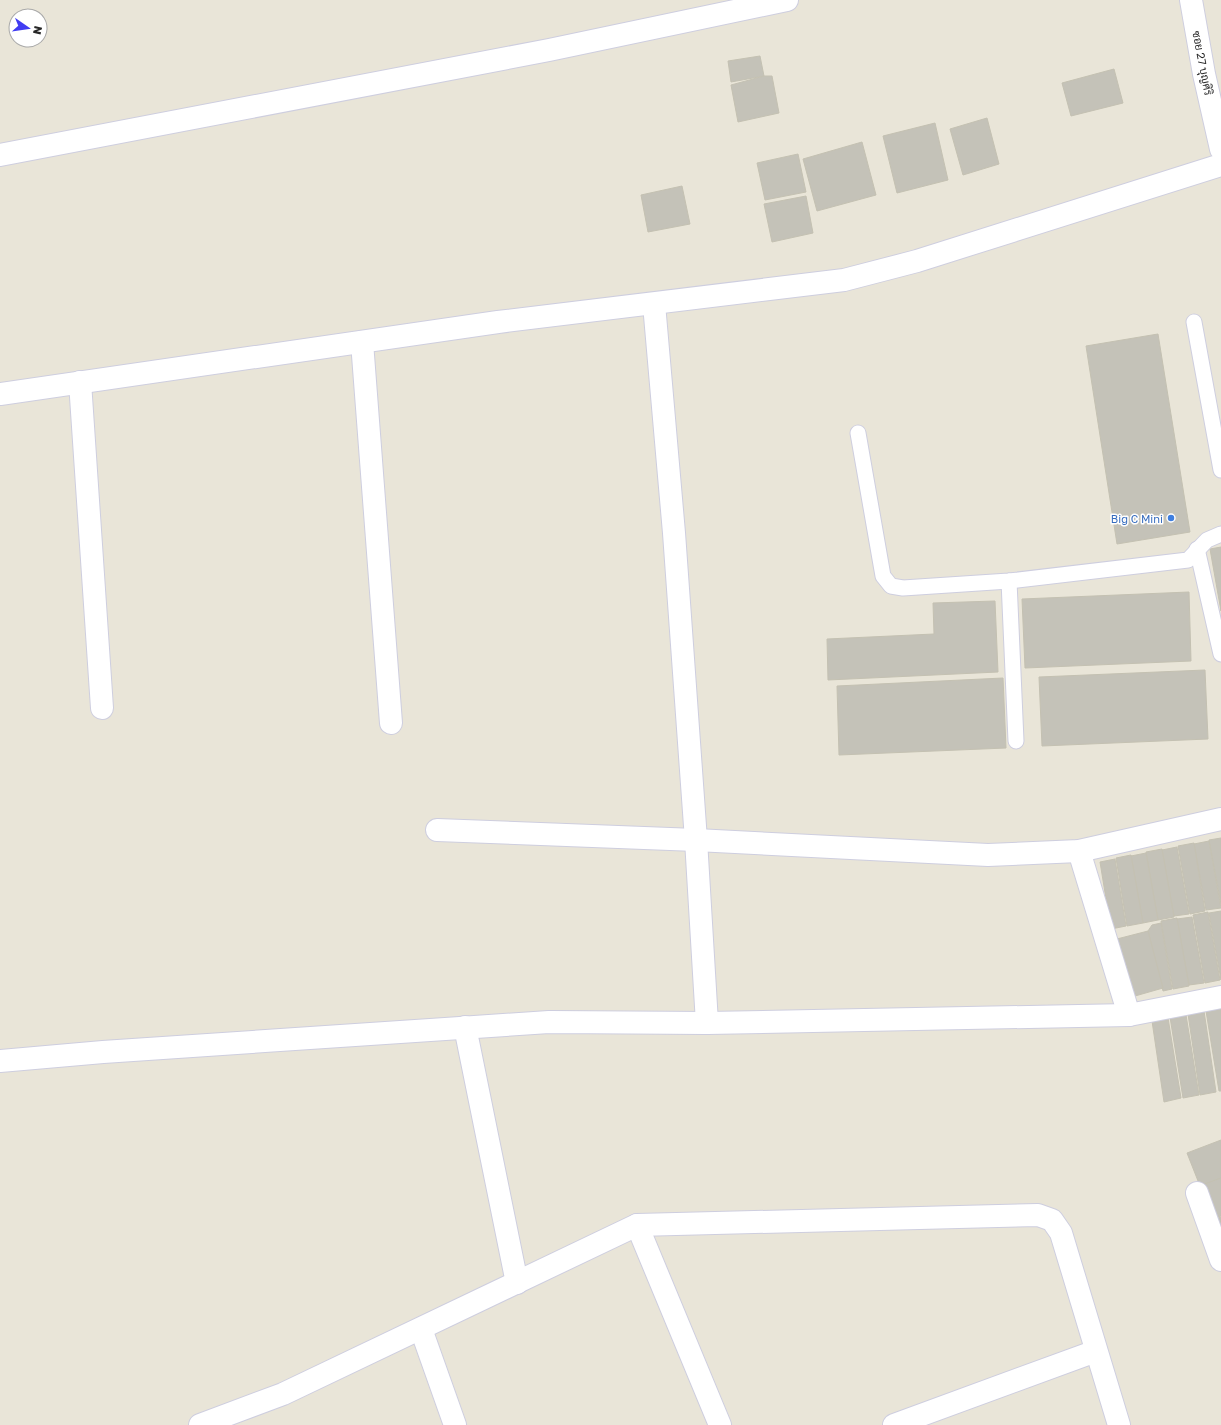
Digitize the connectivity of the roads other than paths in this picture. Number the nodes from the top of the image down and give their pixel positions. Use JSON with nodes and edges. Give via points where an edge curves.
{"nodes":[{"id":1,"x":787,"y":0,"type":"edge"},
{"id":2,"x":1191,"y":0,"type":"edge"},
{"id":3,"x":1212,"y":72,"type":"edge"},
{"id":4,"x":1221,"y":149,"type":"edge"},
{"id":5,"x":0,"y":155,"type":"edge"},
{"id":6,"x":1221,"y":165,"type":"edge"},
{"id":7,"x":654,"y":304,"type":"junction"},
{"id":8,"x":1194,"y":322,"type":"dead end"},
{"id":9,"x":362,"y":342,"type":"junction"},
{"id":10,"x":80,"y":382,"type":"junction"},
{"id":11,"x":0,"y":394,"type":"edge"},
{"id":12,"x":858,"y":433,"type":"dead end"},
{"id":13,"x":1221,"y":470,"type":"edge"},
{"id":14,"x":1221,"y":534,"type":"edge"},
{"id":15,"x":1197,"y":549,"type":"junction"},
{"id":16,"x":1009,"y":581,"type":"junction"},
{"id":17,"x":1221,"y":654,"type":"edge"},
{"id":18,"x":102,"y":708,"type":"dead end"},
{"id":19,"x":391,"y":723,"type":"dead end"},
{"id":20,"x":1016,"y":741,"type":"dead end"},
{"id":21,"x":1221,"y":819,"type":"edge"},
{"id":22,"x":437,"y":830,"type":"dead end"},
{"id":23,"x":696,"y":840,"type":"junction"},
{"id":24,"x":1079,"y":851,"type":"junction"},
{"id":25,"x":1221,"y":997,"type":"edge"},
{"id":26,"x":1129,"y":1015,"type":"junction"},
{"id":27,"x":707,"y":1023,"type":"junction"},
{"id":28,"x":465,"y":1027,"type":"junction"},
{"id":29,"x":0,"y":1061,"type":"edge"},
{"id":30,"x":1197,"y":1193,"type":"dead end"},
{"id":31,"x":637,"y":1225,"type":"junction"},
{"id":32,"x":1221,"y":1260,"type":"edge"},
{"id":33,"x":517,"y":1283,"type":"junction"},
{"id":34,"x":421,"y":1329,"type":"junction"},
{"id":35,"x":1096,"y":1351,"type":"junction"},
{"id":36,"x":200,"y":1425,"type":"edge"},
{"id":37,"x":455,"y":1425,"type":"edge"},
{"id":38,"x":720,"y":1425,"type":"edge"},
{"id":39,"x":894,"y":1425,"type":"edge"},
{"id":40,"x":1119,"y":1425,"type":"edge"}],
"edges":[{"from":1,"to":5,"type":"street","via":[[548,50]]},
{"from":2,"to":3,"type":"street","name":"ซอย 27 บุญศิริ"},
{"from":3,"to":4,"type":"street","name":"ซอย 27 บุญศิริ"},
{"from":6,"to":7,"type":"street","via":[[917,261],[844,280]]},
{"from":7,"to":9,"type":"street","via":[[498,322]]},
{"from":7,"to":23,"type":"street"},
{"from":8,"to":13,"type":"lane"},
{"from":9,"to":10,"type":"street"},
{"from":9,"to":19,"type":"street"},
{"from":10,"to":11,"type":"street"},
{"from":10,"to":18,"type":"street"},
{"from":12,"to":16,"type":"lane","via":[[883,576],[891,586],[903,588]]},
{"from":14,"to":15,"type":"lane","via":[[1207,540]]},
{"from":15,"to":16,"type":"lane","via":[[1188,560]]},
{"from":15,"to":17,"type":"lane"},
{"from":16,"to":20,"type":"lane"},
{"from":21,"to":24,"type":"street"},
{"from":22,"to":23,"type":"street"},
{"from":23,"to":24,"type":"street","via":[[988,855]]},
{"from":23,"to":27,"type":"street"},
{"from":24,"to":26,"type":"street"},
{"from":25,"to":26,"type":"street"},
{"from":26,"to":27,"type":"street"},
{"from":27,"to":28,"type":"street","via":[[549,1022]]},
{"from":28,"to":29,"type":"street"},
{"from":28,"to":33,"type":"street"},
{"from":30,"to":32,"type":"street"},
{"from":31,"to":33,"type":"street"},
{"from":31,"to":35,"type":"street","via":[[1038,1215],[1052,1220],[1061,1233]]},
{"from":31,"to":38,"type":"street"},
{"from":33,"to":34,"type":"street"},
{"from":34,"to":36,"type":"street","via":[[283,1394]]},
{"from":34,"to":37,"type":"street"},
{"from":35,"to":39,"type":"street"},
{"from":35,"to":40,"type":"street"}]}
